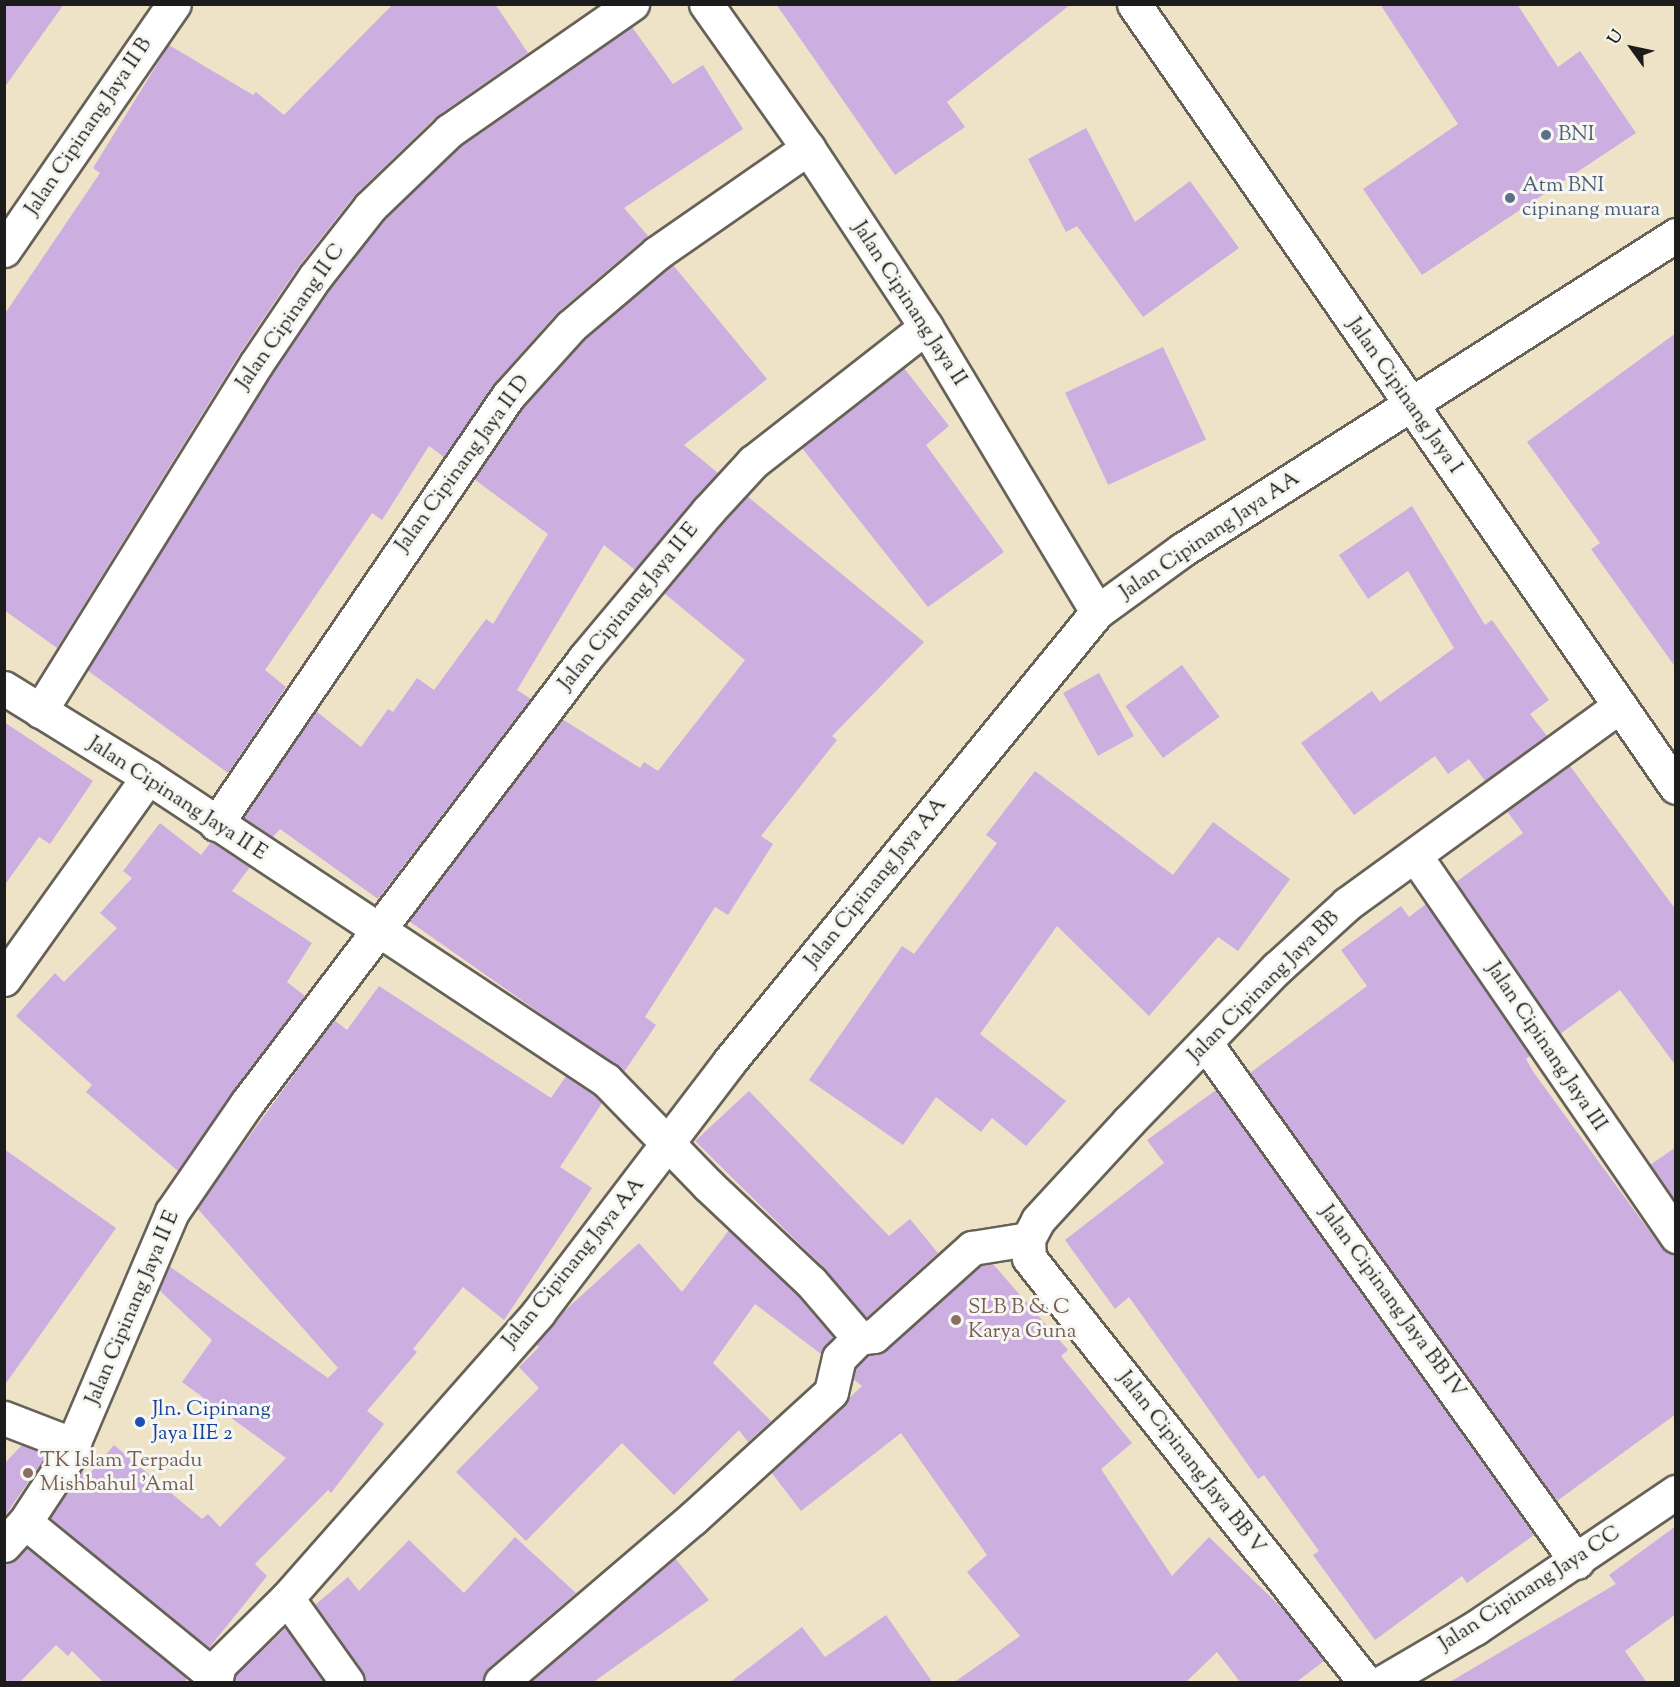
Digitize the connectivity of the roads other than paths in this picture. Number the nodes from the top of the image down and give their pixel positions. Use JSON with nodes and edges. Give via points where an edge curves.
{"nodes":[{"id":1,"x":174,"y":4,"type":"edge"},
{"id":2,"x":632,"y":4,"type":"edge"},
{"id":3,"x":706,"y":4,"type":"edge"},
{"id":4,"x":1134,"y":4,"type":"edge"},
{"id":5,"x":808,"y":148,"type":"junction"},
{"id":6,"x":1676,"y":235,"type":"edge"},
{"id":7,"x":4,"y":250,"type":"edge"},
{"id":8,"x":926,"y":327,"type":"junction"},
{"id":9,"x":1408,"y":405,"type":"junction"},
{"id":10,"x":1097,"y":612,"type":"junction"},
{"id":11,"x":4,"y":688,"type":"edge"},
{"id":12,"x":1620,"y":706,"type":"junction"},
{"id":13,"x":40,"y":711,"type":"junction"},
{"id":14,"x":148,"y":777,"type":"junction"},
{"id":15,"x":1676,"y":787,"type":"edge"},
{"id":16,"x":216,"y":824,"type":"junction"},
{"id":17,"x":1416,"y":857,"type":"junction"},
{"id":18,"x":378,"y":932,"type":"junction"},
{"id":19,"x":4,"y":979,"type":"edge"},
{"id":20,"x":1206,"y":1044,"type":"junction"},
{"id":21,"x":667,"y":1144,"type":"junction"},
{"id":22,"x":1676,"y":1236,"type":"edge"},
{"id":23,"x":1028,"y":1239,"type":"junction"},
{"id":24,"x":860,"y":1338,"type":"junction"},
{"id":25,"x":4,"y":1418,"type":"edge"},
{"id":26,"x":74,"y":1445,"type":"junction"},
{"id":27,"x":1676,"y":1492,"type":"edge"},
{"id":28,"x":15,"y":1533,"type":"edge"},
{"id":29,"x":1577,"y":1562,"type":"junction"},
{"id":30,"x":287,"y":1598,"type":"junction"},
{"id":31,"x":214,"y":1679,"type":"edge"},
{"id":32,"x":347,"y":1683,"type":"edge"},
{"id":33,"x":501,"y":1683,"type":"edge"},
{"id":34,"x":1365,"y":1683,"type":"edge"},
{"id":35,"x":1383,"y":1683,"type":"edge"}],
"edges":[{"from":1,"to":7,"type":"street","name":"Jalan Cipinang Jaya II B"},
{"from":2,"to":13,"type":"street","name":"Jalan Cipinang II C","via":[[449,132],[370,207],[315,277],[256,364]]},
{"from":3,"to":5,"type":"street","name":"Jalan Cipinang Jaya II"},
{"from":4,"to":9,"type":"street","name":"Jalan Cipinang Jaya I"},
{"from":5,"to":8,"type":"street","name":"Jalan Cipinang Jaya II"},
{"from":5,"to":16,"type":"street","name":"Jalan Cipinang Jaya II D","via":[[657,253],[571,326],[508,396]]},
{"from":6,"to":9,"type":"street","name":"Jalan Cipinang Jaya AA"},
{"from":8,"to":10,"type":"street","name":"Jalan Cipinang Jaya II"},
{"from":8,"to":18,"type":"street","name":"Jalan Cipinang Jaya II E","via":[[753,462],[708,511],[585,658]]},
{"from":9,"to":10,"type":"street","name":"Jalan Cipinang Jaya AA","via":[[1182,550]]},
{"from":9,"to":12,"type":"street","name":"Jalan Cipinang Jaya I"},
{"from":10,"to":21,"type":"street","name":"Jalan Cipinang Jaya AA","via":[[729,1062]]},
{"from":11,"to":13,"type":"street","name":"Jalan Cipinang Jaya II E"},
{"from":12,"to":15,"type":"street","name":"Jalan Cipinang Jaya I"},
{"from":12,"to":17,"type":"street","name":"Jalan Cipinang Jaya BB"},
{"from":13,"to":14,"type":"street","name":"Jalan Cipinang Jaya II E"},
{"from":14,"to":16,"type":"street","name":"Jalan Cipinang Jaya II E"},
{"from":14,"to":19,"type":"street"},
{"from":16,"to":18,"type":"street","name":"Jalan Cipinang Jaya II E"},
{"from":17,"to":20,"type":"street","name":"Jalan Cipinang Jaya BB","via":[[1347,904],[1277,968]]},
{"from":17,"to":22,"type":"street","name":"Jalan Cipinang Jaya III"},
{"from":18,"to":21,"type":"street","name":"Jalan Cipinang Jaya II E","via":[[606,1080]]},
{"from":18,"to":26,"type":"street","name":"Jalan Cipinang Jaya II E","via":[[247,1103],[172,1212]]},
{"from":20,"to":23,"type":"street","name":"Jalan Cipinang Jaya BB","via":[[1038,1220]]},
{"from":20,"to":29,"type":"street","name":"Jalan Cipinang Jaya BB IV"},
{"from":21,"to":24,"type":"street","name":"Jalan Cipinang Jaya II E","via":[[811,1282]]},
{"from":21,"to":30,"type":"street","name":"Jalan Cipinang Jaya AA","via":[[538,1313]]},
{"from":23,"to":24,"type":"street","via":[[972,1248],[874,1336]]},
{"from":23,"to":34,"type":"street","name":"Jalan Cipinang Jaya BB V","via":[[1029,1258]]},
{"from":24,"to":33,"type":"street","via":[[839,1358],[831,1392],[692,1519]]},
{"from":25,"to":26,"type":"street"},
{"from":26,"to":28,"type":"street","name":"Jalan Cipinang Jaya II E"},
{"from":27,"to":29,"type":"street","name":"Jalan Cipinang Jaya CC"},
{"from":28,"to":31,"type":"street"},
{"from":29,"to":35,"type":"street","name":"Jalan Cipinang Jaya CC"},
{"from":30,"to":31,"type":"street","name":"Jalan Cipinang Jaya AA","via":[[219,1665]]},
{"from":30,"to":32,"type":"street"}]}
